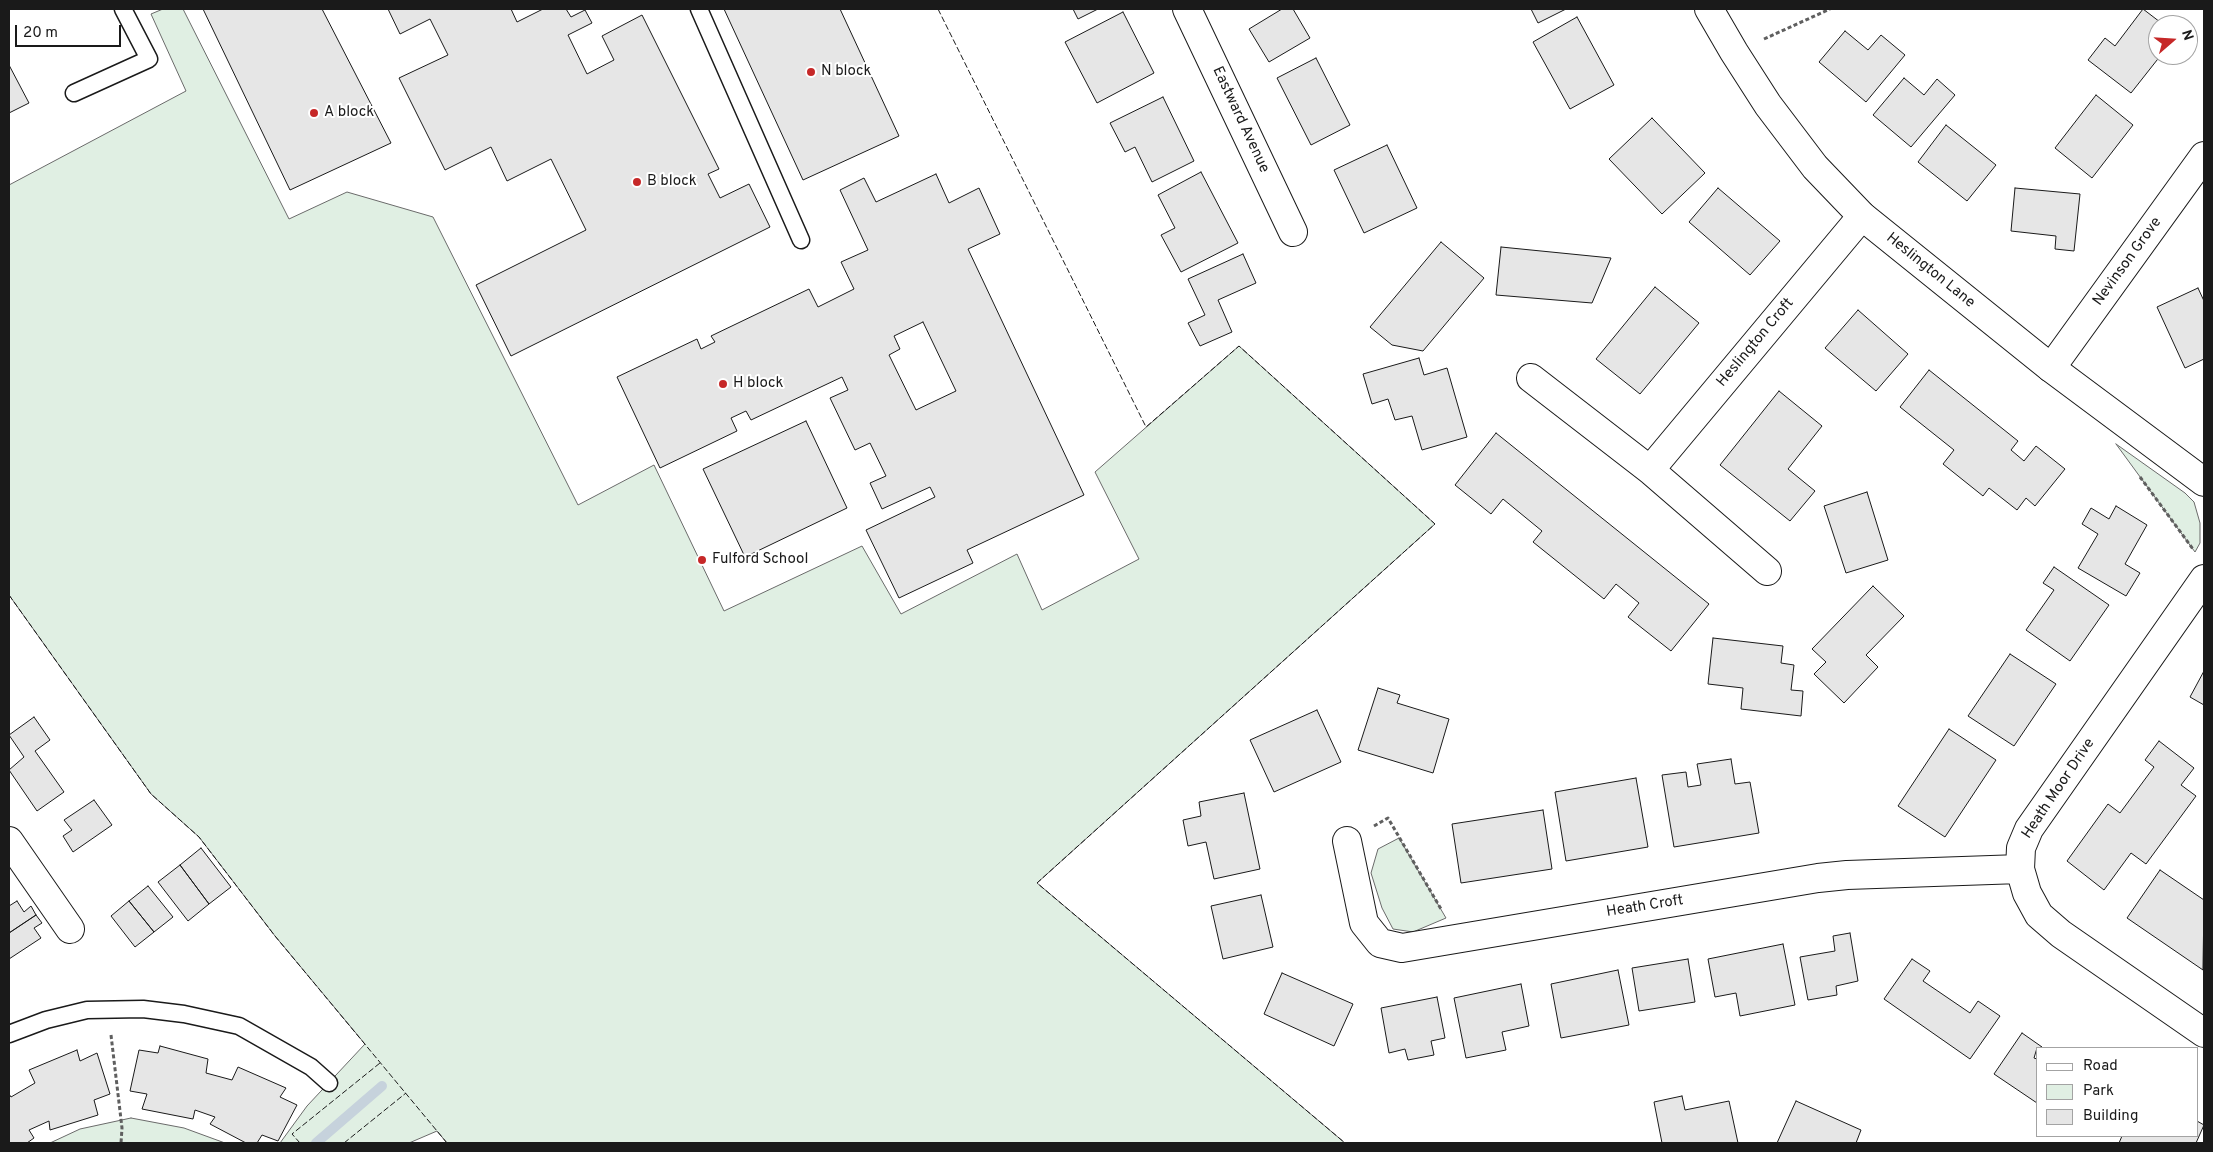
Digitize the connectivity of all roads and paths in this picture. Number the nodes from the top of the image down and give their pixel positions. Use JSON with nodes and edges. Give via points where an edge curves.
{"nodes":[{"id":1,"x":122,"y":9,"type":"edge"},
{"id":2,"x":699,"y":9,"type":"edge"},
{"id":3,"x":1187,"y":9,"type":"edge"},
{"id":4,"x":1709,"y":9,"type":"edge"},
{"id":5,"x":1830,"y":9,"type":"edge"},
{"id":6,"x":1734,"y":52,"type":"junction"},
{"id":7,"x":74,"y":93,"type":"dead end"},
{"id":8,"x":2204,"y":156,"type":"edge"},
{"id":9,"x":1862,"y":216,"type":"junction"},
{"id":10,"x":1293,"y":232,"type":"dead end"},
{"id":11,"x":801,"y":240,"type":"dead end"},
{"id":12,"x":2051,"y":368,"type":"junction"},
{"id":13,"x":1531,"y":378,"type":"dead end"},
{"id":14,"x":1650,"y":470,"type":"junction"},
{"id":15,"x":2138,"y":475,"type":"dead end"},
{"id":16,"x":2204,"y":482,"type":"edge"},
{"id":17,"x":2195,"y":552,"type":"dead end"},
{"id":18,"x":1767,"y":571,"type":"dead end"},
{"id":19,"x":2204,"y":579,"type":"edge"},
{"id":20,"x":1347,"y":841,"type":"joint"},
{"id":21,"x":9,"y":842,"type":"edge"},
{"id":22,"x":2020,"y":869,"type":"junction"},
{"id":23,"x":70,"y":929,"type":"dead end"},
{"id":24,"x":1457,"y":939,"type":"junction"},
{"id":25,"x":108,"y":1009,"type":"junction"},
{"id":26,"x":2204,"y":1033,"type":"edge"},
{"id":27,"x":9,"y":1034,"type":"edge"},
{"id":28,"x":329,"y":1083,"type":"dead end"},
{"id":29,"x":121,"y":1143,"type":"edge"}],
"edges":[{"from":1,"to":7,"type":"lane","via":[[149,59]]},
{"from":2,"to":11,"type":"lane"},
{"from":3,"to":10,"type":"street","name":"Eastward Avenue"},
{"from":4,"to":6,"type":"street","name":"Heslington Lane"},
{"from":5,"to":6,"type":"path"},
{"from":6,"to":9,"type":"street","name":"Heslington Lane","via":[[1768,105],[1815,167]]},
{"from":8,"to":12,"type":"street","name":"Nevinson Grove"},
{"from":9,"to":12,"type":"street","name":"Heslington Lane"},
{"from":9,"to":14,"type":"street","name":"Heslington Croft"},
{"from":12,"to":16,"type":"street","name":"Heslington Lane"},
{"from":13,"to":14,"type":"street"},
{"from":14,"to":18,"type":"street"},
{"from":15,"to":17,"type":"path"},
{"from":19,"to":22,"type":"street","name":"Heath Moor Drive","via":[[2029,829],[2021,848]]},
{"from":20,"to":24,"type":"path","via":[[1388,818]]},
{"from":20,"to":24,"type":"street","name":"Heath Croft","via":[[1364,923],[1380,943],[1402,948]]},
{"from":21,"to":23,"type":"street"},
{"from":22,"to":24,"type":"street","name":"Heath Croft","via":[[1818,878]]},
{"from":22,"to":26,"type":"street","name":"Heath Moor Drive","via":[[2039,915],[2061,934]]},
{"from":25,"to":27,"type":"lane","via":[[87,1010],[46,1020]]},
{"from":25,"to":28,"type":"lane","via":[[159,1011],[239,1026],[311,1067]]},
{"from":25,"to":29,"type":"path"}]}
